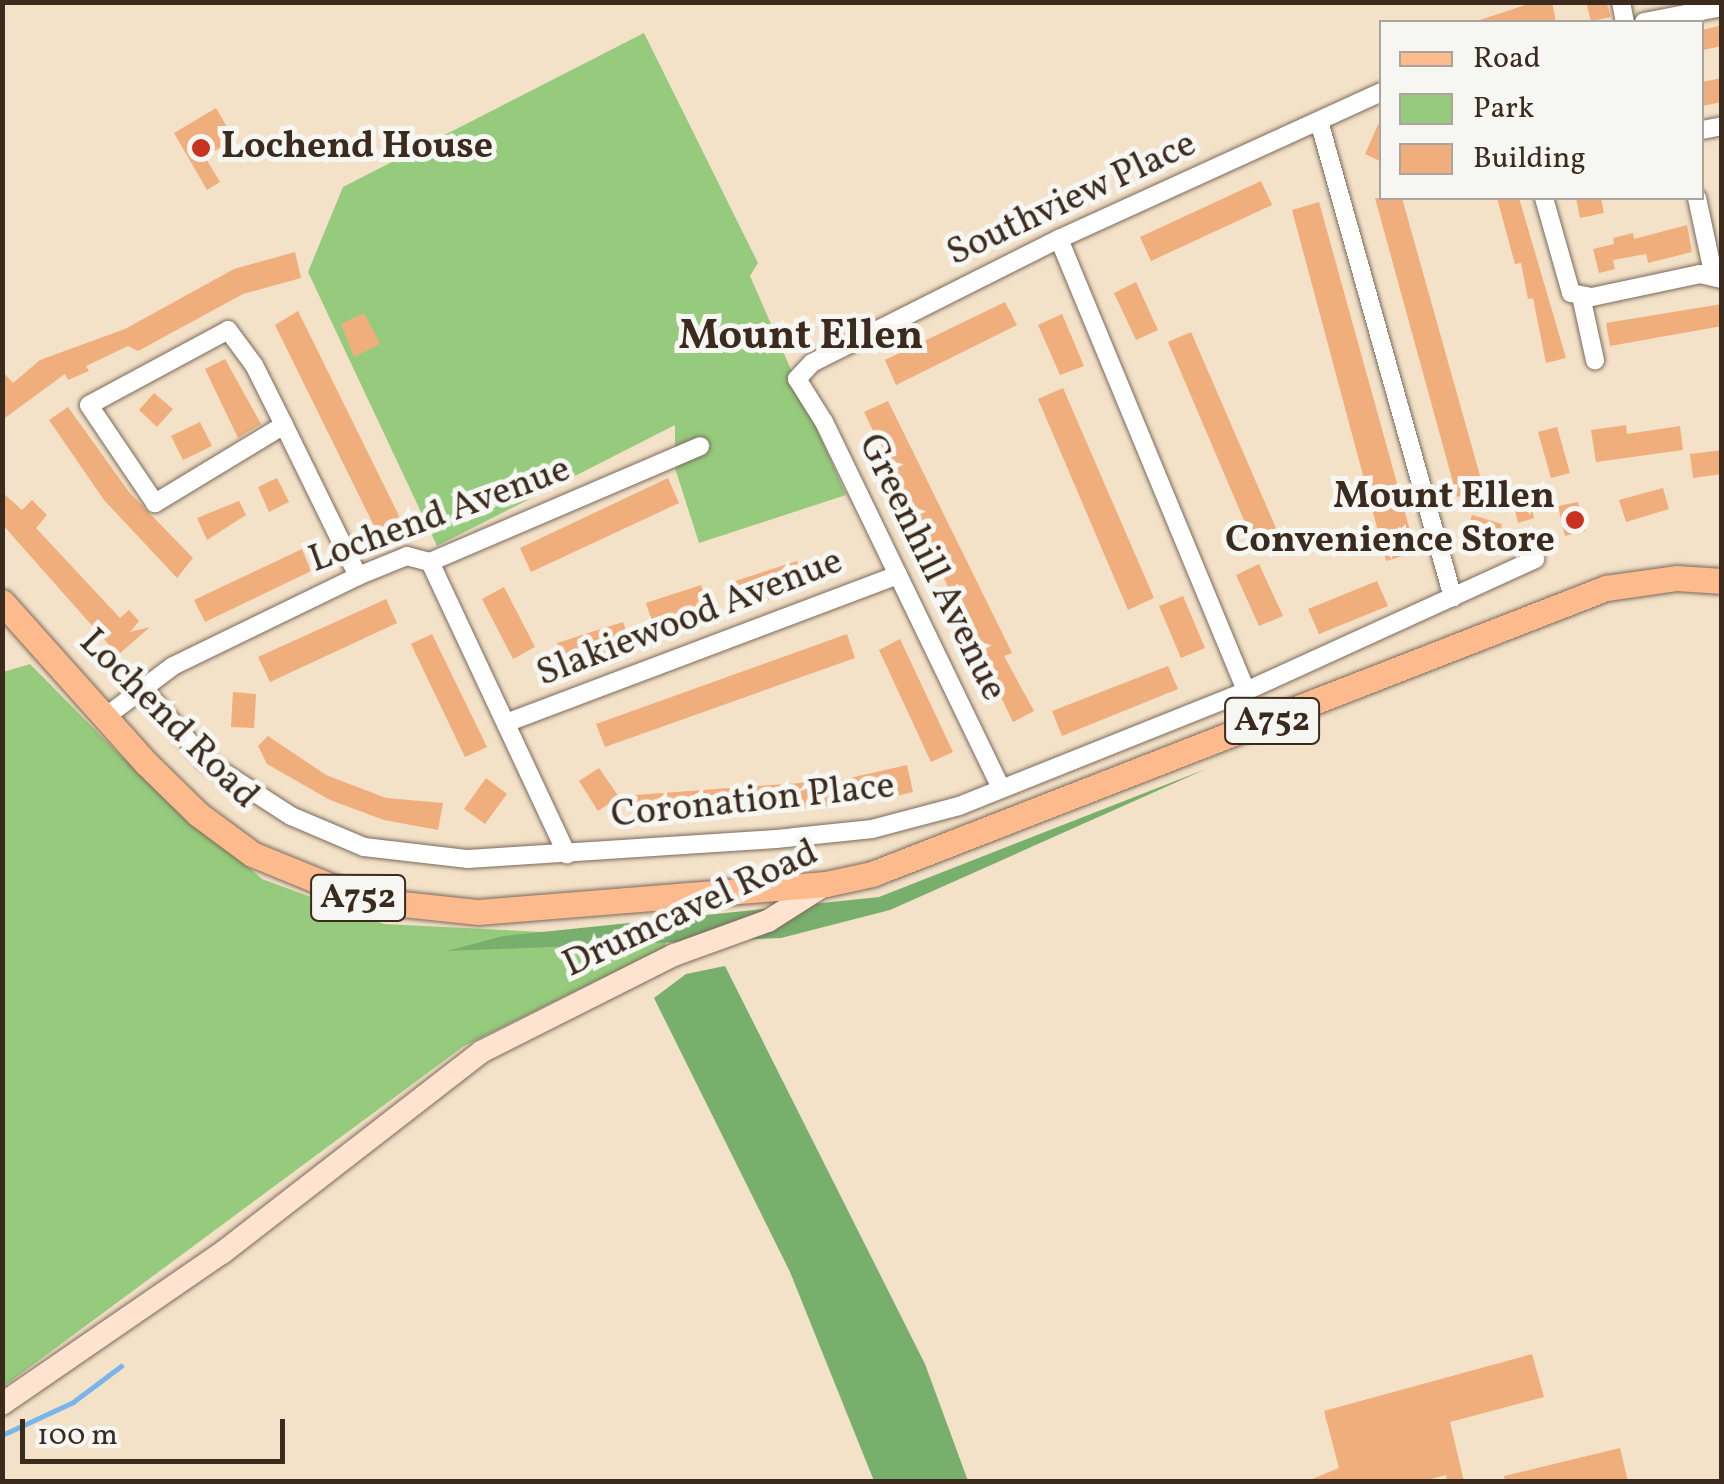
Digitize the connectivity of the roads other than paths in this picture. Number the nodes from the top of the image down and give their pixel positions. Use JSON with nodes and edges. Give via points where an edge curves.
{"nodes":[{"id":1,"x":1722,"y":6,"type":"edge"},
{"id":2,"x":1654,"y":20,"type":"edge"},
{"id":3,"x":1379,"y":93,"type":"edge"},
{"id":4,"x":1319,"y":122,"type":"junction"},
{"id":5,"x":1544,"y":200,"type":"edge"},
{"id":6,"x":1698,"y":200,"type":"edge"},
{"id":7,"x":1058,"y":239,"type":"junction"},
{"id":8,"x":1718,"y":278,"type":"edge"},
{"id":9,"x":1581,"y":296,"type":"junction"},
{"id":10,"x":1596,"y":360,"type":"dead end"},
{"id":11,"x":797,"y":379,"type":"joint"},
{"id":12,"x":284,"y":425,"type":"junction"},
{"id":13,"x":700,"y":446,"type":"dead end"},
{"id":14,"x":1535,"y":559,"type":"dead end"},
{"id":15,"x":430,"y":562,"type":"junction"},
{"id":16,"x":898,"y":574,"type":"junction"},
{"id":17,"x":358,"y":576,"type":"junction"},
{"id":18,"x":1722,"y":580,"type":"edge"},
{"id":19,"x":1453,"y":598,"type":"junction"},
{"id":20,"x":2,"y":602,"type":"edge"},
{"id":21,"x":142,"y":686,"type":"junction"},
{"id":22,"x":1246,"y":690,"type":"junction"},
{"id":23,"x":104,"y":718,"type":"junction"},
{"id":24,"x":506,"y":723,"type":"junction"},
{"id":25,"x":1037,"y":773,"type":"junction"},
{"id":26,"x":1001,"y":788,"type":"junction"},
{"id":27,"x":959,"y":806,"type":"junction"},
{"id":28,"x":1051,"y":806,"type":"junction"},
{"id":29,"x":975,"y":837,"type":"junction"},
{"id":30,"x":568,"y":854,"type":"junction"},
{"id":31,"x":826,"y":884,"type":"junction"},
{"id":32,"x":2,"y":1404,"type":"edge"}],
"edges":[{"from":1,"to":2,"type":"street"},
{"from":3,"to":4,"type":"street","name":"Southview Place"},
{"from":4,"to":7,"type":"street","name":"Southview Place"},
{"from":4,"to":19,"type":"street"},
{"from":5,"to":9,"type":"street","via":[[1562,280]]},
{"from":6,"to":8,"type":"street"},
{"from":7,"to":11,"type":"street","name":"Southview Place","via":[[812,363]]},
{"from":7,"to":22,"type":"street"},
{"from":8,"to":9,"type":"street"},
{"from":9,"to":10,"type":"street"},
{"from":11,"to":16,"type":"street","name":"Greenhill Avenue"},
{"from":12,"to":12,"type":"street","via":[[155,503],[89,405],[228,330]]},
{"from":12,"to":17,"type":"street"},
{"from":13,"to":15,"type":"street","name":"Lochend Avenue"},
{"from":14,"to":19,"type":"street","name":"Coronation Place"},
{"from":15,"to":17,"type":"street","name":"Lochend Avenue","via":[[408,556]]},
{"from":15,"to":24,"type":"street"},
{"from":16,"to":24,"type":"street","name":"Slakiewood Avenue"},
{"from":16,"to":26,"type":"street","name":"Greenhill Avenue"},
{"from":17,"to":21,"type":"street","name":"Lochend Avenue"},
{"from":18,"to":28,"type":"main road","name":"Drumcavel Road","number":"A752","via":[[1677,578],[1606,588]]},
{"from":19,"to":22,"type":"street","name":"Coronation Place"},
{"from":20,"to":23,"type":"main road","name":"Lochend Road","number":"A752"},
{"from":21,"to":23,"type":"street","name":"Lochend Avenue"},
{"from":21,"to":30,"type":"street","name":"Coronation Place","via":[[206,760],[291,816],[364,848],[426,858]]},
{"from":22,"to":25,"type":"street","name":"Coronation Place"},
{"from":23,"to":31,"type":"main road","name":"Lochend Road","number":"A752","via":[[198,814],[252,854],[365,900],[478,912]]},
{"from":24,"to":30,"type":"street"},
{"from":25,"to":26,"type":"street","name":"Coronation Place"},
{"from":25,"to":28,"type":"street"},
{"from":26,"to":27,"type":"street","name":"Coronation Place"},
{"from":27,"to":29,"type":"street"},
{"from":27,"to":30,"type":"street","name":"Coronation Place","via":[[872,829]]},
{"from":28,"to":29,"type":"main road","name":"Drumcavel Road","number":"A752"},
{"from":29,"to":31,"type":"main road","name":"Drumcavel Road","number":"A752"},
{"from":31,"to":32,"type":"street","name":"Drumcavel Road","via":[[768,921],[674,956],[480,1052],[222,1253]]}]}
